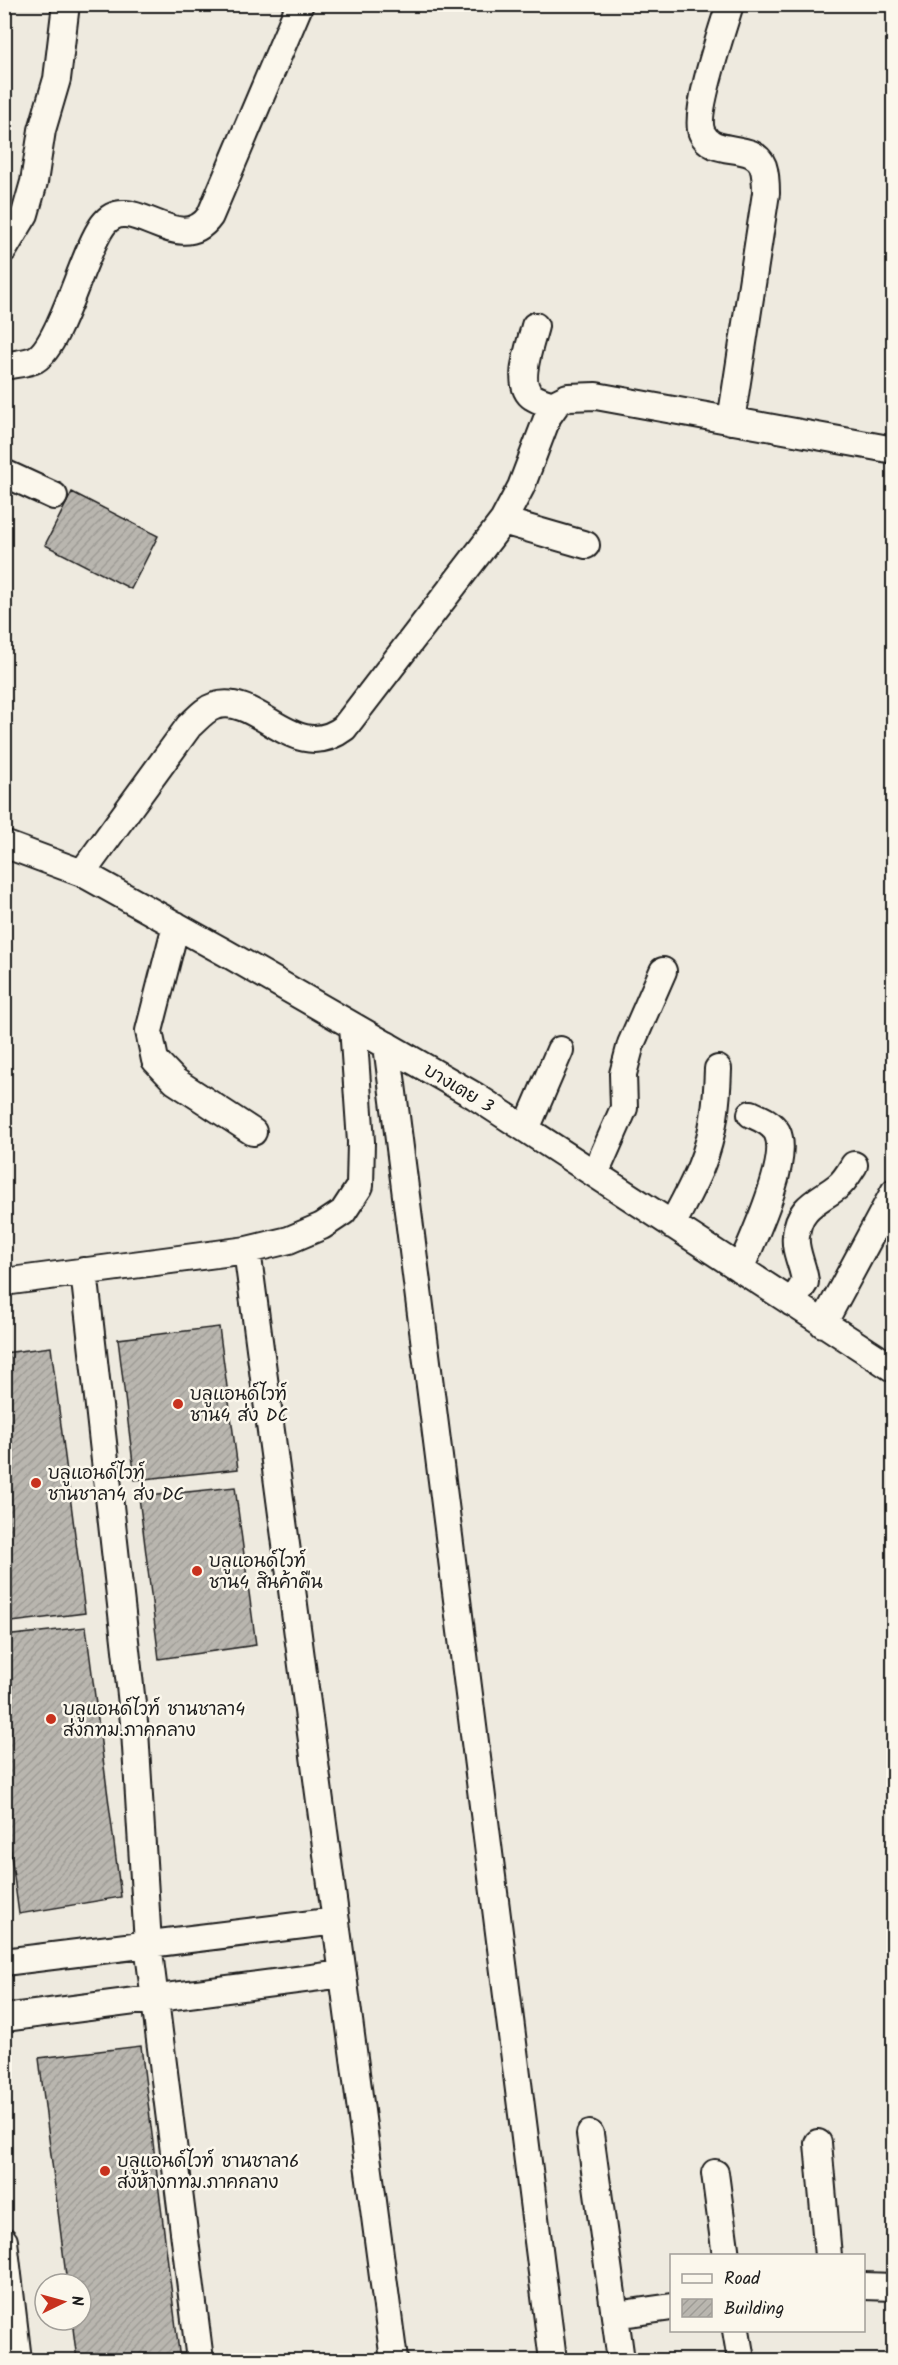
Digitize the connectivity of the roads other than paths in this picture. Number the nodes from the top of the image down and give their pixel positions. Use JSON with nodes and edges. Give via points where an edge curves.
{"nodes":[{"id":1,"x":66,"y":4,"type":"edge"},
{"id":2,"x":300,"y":4,"type":"edge"},
{"id":3,"x":730,"y":4,"type":"edge"},
{"id":4,"x":4,"y":249,"type":"edge"},
{"id":5,"x":536,"y":326,"type":"dead end"},
{"id":6,"x":4,"y":366,"type":"edge"},
{"id":7,"x":555,"y":406,"type":"junction"},
{"id":8,"x":731,"y":421,"type":"junction"},
{"id":9,"x":894,"y":450,"type":"edge"},
{"id":10,"x":4,"y":473,"type":"edge"},
{"id":11,"x":54,"y":496,"type":"dead end"},
{"id":12,"x":503,"y":521,"type":"junction"},
{"id":13,"x":586,"y":545,"type":"dead end"},
{"id":14,"x":4,"y":844,"type":"edge"},
{"id":15,"x":82,"y":873,"type":"junction"},
{"id":16,"x":176,"y":925,"type":"junction"},
{"id":17,"x":663,"y":971,"type":"dead end"},
{"id":18,"x":353,"y":1026,"type":"junction"},
{"id":19,"x":387,"y":1045,"type":"junction"},
{"id":20,"x":560,"y":1050,"type":"dead end"},
{"id":21,"x":718,"y":1069,"type":"dead end"},
{"id":22,"x":751,"y":1114,"type":"dead end"},
{"id":23,"x":526,"y":1129,"type":"junction"},
{"id":24,"x":253,"y":1132,"type":"dead end"},
{"id":25,"x":854,"y":1165,"type":"dead end"},
{"id":26,"x":595,"y":1174,"type":"junction"},
{"id":27,"x":894,"y":1192,"type":"edge"},
{"id":28,"x":672,"y":1225,"type":"junction"},
{"id":29,"x":247,"y":1250,"type":"junction"},
{"id":30,"x":740,"y":1269,"type":"junction"},
{"id":31,"x":84,"y":1272,"type":"junction"},
{"id":32,"x":4,"y":1282,"type":"edge"},
{"id":33,"x":792,"y":1303,"type":"junction"},
{"id":34,"x":823,"y":1324,"type":"junction"},
{"id":35,"x":894,"y":1368,"type":"edge"},
{"id":36,"x":336,"y":1922,"type":"junction"},
{"id":37,"x":148,"y":1944,"type":"junction"},
{"id":38,"x":4,"y":1962,"type":"edge"},
{"id":39,"x":343,"y":1974,"type":"junction"},
{"id":40,"x":155,"y":1999,"type":"junction"},
{"id":41,"x":4,"y":2018,"type":"edge"},
{"id":42,"x":590,"y":2134,"type":"dead end"},
{"id":43,"x":818,"y":2143,"type":"dead end"},
{"id":44,"x":715,"y":2172,"type":"dead end"},
{"id":45,"x":4,"y":2241,"type":"edge"},
{"id":46,"x":726,"y":2254,"type":"edge"},
{"id":47,"x":828,"y":2254,"type":"edge"},
{"id":48,"x":865,"y":2286,"type":"edge"},
{"id":49,"x":894,"y":2287,"type":"edge"},
{"id":50,"x":670,"y":2307,"type":"edge"},
{"id":51,"x":615,"y":2315,"type":"junction"},
{"id":52,"x":736,"y":2332,"type":"edge"},
{"id":53,"x":18,"y":2361,"type":"edge"},
{"id":54,"x":200,"y":2361,"type":"edge"},
{"id":55,"x":394,"y":2361,"type":"edge"},
{"id":56,"x":553,"y":2361,"type":"edge"},
{"id":57,"x":621,"y":2361,"type":"edge"},
{"id":58,"x":741,"y":2361,"type":"edge"}],
"edges":[{"from":1,"to":4,"type":"street","via":[[57,79],[42,130],[34,182],[25,214]]},
{"from":2,"to":6,"type":"street","via":[[204,224],[181,233],[131,215],[117,216],[104,223],[44,351],[35,359]]},
{"from":3,"to":8,"type":"street","via":[[702,103],[701,132],[715,147],[754,156],[762,164],[766,194]]},
{"from":5,"to":7,"type":"street","via":[[524,383],[532,397]]},
{"from":7,"to":8,"type":"street","via":[[568,396],[581,395]]},
{"from":7,"to":12,"type":"street"},
{"from":8,"to":9,"type":"street"},
{"from":10,"to":11,"type":"street"},
{"from":12,"to":13,"type":"street"},
{"from":12,"to":15,"type":"street","via":[[344,728],[334,735],[308,740],[240,707],[215,705],[189,726]]},
{"from":14,"to":15,"type":"street","name":"บางเตย 3"},
{"from":15,"to":16,"type":"street","name":"บางเตย 3"},
{"from":16,"to":18,"type":"street","name":"บางเตย 3"},
{"from":16,"to":24,"type":"street","via":[[149,1031],[155,1060],[175,1081]]},
{"from":17,"to":26,"type":"street","via":[[631,1044],[623,1074],[624,1108]]},
{"from":18,"to":19,"type":"street","name":"บางเตย 3"},
{"from":18,"to":29,"type":"street","via":[[360,1186],[343,1212],[321,1226],[289,1240]]},
{"from":19,"to":23,"type":"street","name":"บางเตย 3"},
{"from":19,"to":56,"type":"street"},
{"from":20,"to":23,"type":"street"},
{"from":21,"to":28,"type":"street","via":[[717,1108],[709,1141]]},
{"from":22,"to":30,"type":"street","via":[[770,1123],[781,1147],[777,1172]]},
{"from":23,"to":26,"type":"street","name":"บางเตย 3"},
{"from":25,"to":33,"type":"street","via":[[845,1180],[808,1206],[801,1219],[796,1236],[805,1282]]},
{"from":26,"to":28,"type":"street","name":"บางเตย 3"},
{"from":27,"to":34,"type":"street"},
{"from":28,"to":30,"type":"street","name":"บางเตย 3"},
{"from":29,"to":31,"type":"street"},
{"from":29,"to":36,"type":"street"},
{"from":30,"to":33,"type":"street","name":"บางเตย 3"},
{"from":31,"to":32,"type":"street"},
{"from":31,"to":37,"type":"street","via":[[135,1731]]},
{"from":33,"to":34,"type":"street","name":"บางเตย 3"},
{"from":34,"to":35,"type":"street","name":"บางเตย 3"},
{"from":36,"to":37,"type":"street"},
{"from":36,"to":39,"type":"street"},
{"from":37,"to":38,"type":"street"},
{"from":37,"to":40,"type":"street"},
{"from":39,"to":40,"type":"street"},
{"from":39,"to":55,"type":"street"},
{"from":40,"to":41,"type":"street"},
{"from":40,"to":54,"type":"street"},
{"from":42,"to":51,"type":"street"},
{"from":43,"to":47,"type":"street"},
{"from":44,"to":46,"type":"street"},
{"from":45,"to":53,"type":"street"},
{"from":48,"to":49,"type":"street"},
{"from":50,"to":51,"type":"street"},
{"from":51,"to":57,"type":"street"},
{"from":52,"to":58,"type":"street"}]}
